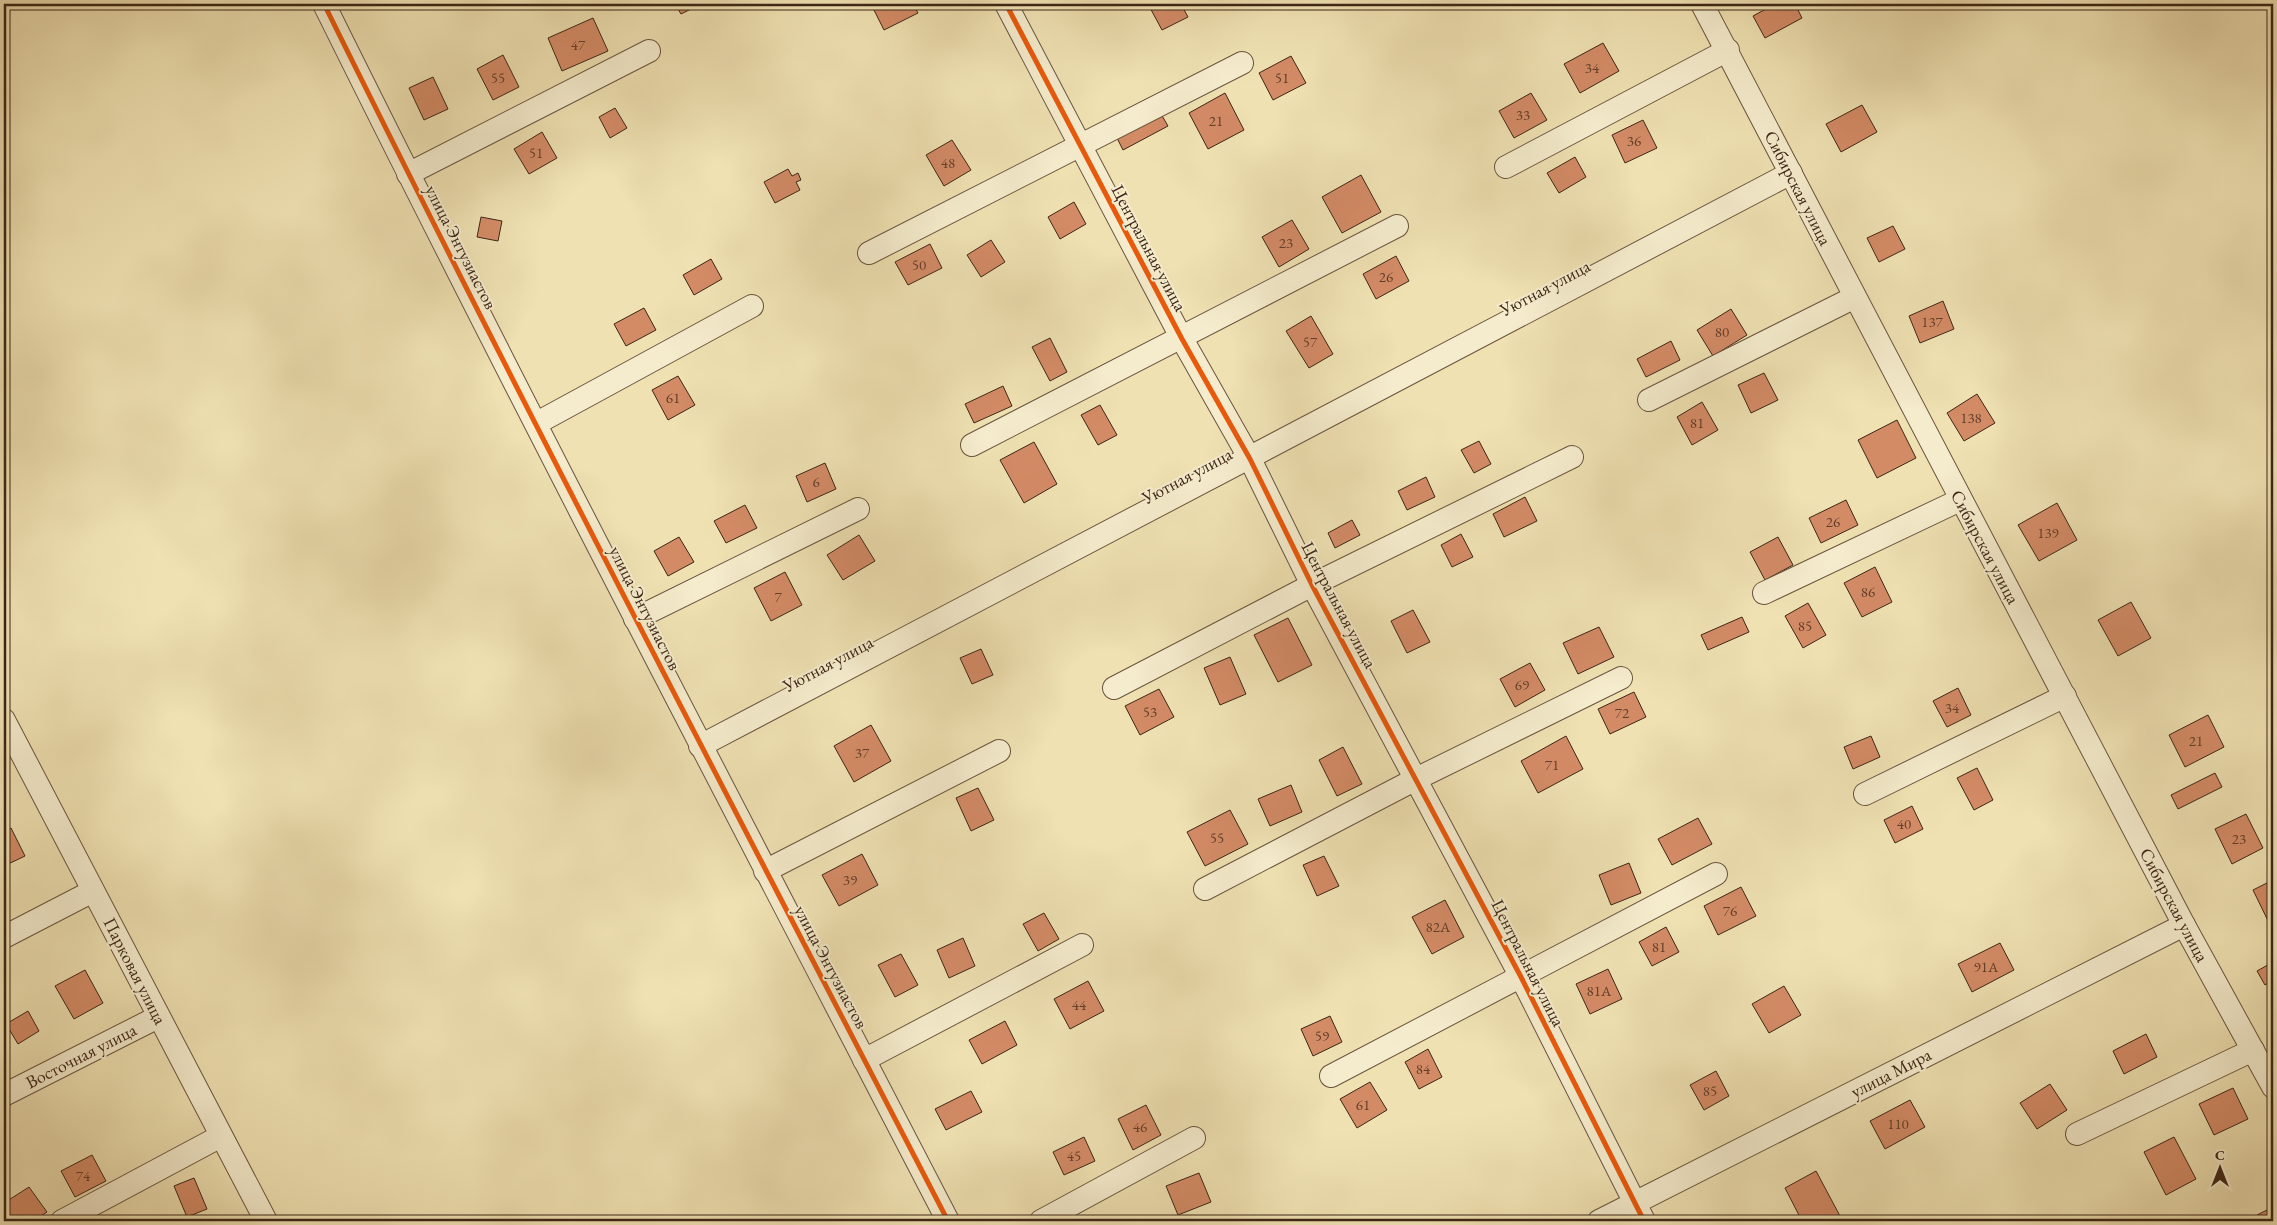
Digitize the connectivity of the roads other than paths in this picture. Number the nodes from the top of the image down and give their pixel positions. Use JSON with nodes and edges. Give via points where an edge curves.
{"nodes":[{"id":1,"x":324,"y":4,"type":"edge"},
{"id":2,"x":1006,"y":4,"type":"edge"},
{"id":3,"x":1702,"y":4,"type":"edge"},
{"id":4,"x":1728,"y":50,"type":"junction"},
{"id":5,"x":649,"y":51,"type":"dead end"},
{"id":6,"x":1242,"y":64,"type":"dead end"},
{"id":7,"x":1079,"y":146,"type":"junction"},
{"id":8,"x":1506,"y":166,"type":"dead end"},
{"id":9,"x":1791,"y":173,"type":"junction"},
{"id":10,"x":408,"y":174,"type":"junction"},
{"id":11,"x":1398,"y":226,"type":"dead end"},
{"id":12,"x":869,"y":253,"type":"dead end"},
{"id":13,"x":1855,"y":297,"type":"junction"},
{"id":14,"x":752,"y":306,"type":"dead end"},
{"id":15,"x":1182,"y":339,"type":"junction"},
{"id":16,"x":1649,"y":400,"type":"dead end"},
{"id":17,"x":536,"y":423,"type":"junction"},
{"id":18,"x":972,"y":445,"type":"dead end"},
{"id":19,"x":1572,"y":457,"type":"dead end"},
{"id":20,"x":1250,"y":459,"type":"junction"},
{"id":21,"x":1960,"y":500,"type":"junction"},
{"id":22,"x":858,"y":509,"type":"dead end"},
{"id":23,"x":1312,"y":585,"type":"junction"},
{"id":24,"x":1764,"y":594,"type":"dead end"},
{"id":25,"x":635,"y":619,"type":"junction"},
{"id":26,"x":1621,"y":678,"type":"dead end"},
{"id":27,"x":1114,"y":688,"type":"dead end"},
{"id":28,"x":2065,"y":696,"type":"junction"},
{"id":29,"x":4,"y":720,"type":"edge"},
{"id":30,"x":700,"y":746,"type":"junction"},
{"id":31,"x":999,"y":751,"type":"dead end"},
{"id":32,"x":1416,"y":779,"type":"junction"},
{"id":33,"x":1865,"y":794,"type":"dead end"},
{"id":34,"x":766,"y":871,"type":"junction"},
{"id":35,"x":1716,"y":874,"type":"dead end"},
{"id":36,"x":1204,"y":889,"type":"dead end"},
{"id":37,"x":93,"y":891,"type":"junction"},
{"id":38,"x":2184,"y":925,"type":"junction"},
{"id":39,"x":4,"y":937,"type":"edge"},
{"id":40,"x":1082,"y":945,"type":"dead end"},
{"id":41,"x":1521,"y":977,"type":"junction"},
{"id":42,"x":158,"y":1017,"type":"junction"},
{"id":43,"x":2253,"y":1050,"type":"junction"},
{"id":44,"x":864,"y":1060,"type":"junction"},
{"id":45,"x":1331,"y":1076,"type":"dead end"},
{"id":46,"x":2273,"y":1087,"type":"edge"},
{"id":47,"x":4,"y":1095,"type":"edge"},
{"id":48,"x":2077,"y":1134,"type":"dead end"},
{"id":49,"x":222,"y":1136,"type":"junction"},
{"id":50,"x":1194,"y":1138,"type":"dead end"},
{"id":51,"x":1640,"y":1212,"type":"edge"},
{"id":52,"x":62,"y":1221,"type":"edge"},
{"id":53,"x":266,"y":1221,"type":"edge"},
{"id":54,"x":948,"y":1221,"type":"edge"},
{"id":55,"x":1041,"y":1221,"type":"edge"},
{"id":56,"x":1599,"y":1221,"type":"edge"}],
"edges":[{"from":1,"to":10,"type":"street","name":"улица Энтузиастов"},
{"from":2,"to":7,"type":"street","name":"Центральная улица"},
{"from":3,"to":4,"type":"street","name":"Сибирская улица"},
{"from":4,"to":8,"type":"street"},
{"from":4,"to":9,"type":"street","name":"Сибирская улица"},
{"from":5,"to":10,"type":"street"},
{"from":6,"to":7,"type":"street"},
{"from":7,"to":12,"type":"street"},
{"from":7,"to":15,"type":"street","name":"Центральная улица"},
{"from":9,"to":13,"type":"street","name":"Сибирская улица"},
{"from":9,"to":20,"type":"street","name":"Уютная улица"},
{"from":10,"to":17,"type":"street","name":"улица Энтузиастов"},
{"from":11,"to":15,"type":"street"},
{"from":13,"to":16,"type":"street"},
{"from":13,"to":21,"type":"street","name":"Сибирская улица"},
{"from":14,"to":17,"type":"street"},
{"from":15,"to":18,"type":"street"},
{"from":15,"to":20,"type":"street","name":"Центральная улица"},
{"from":17,"to":25,"type":"street","name":"улица Энтузиастов"},
{"from":19,"to":23,"type":"street"},
{"from":20,"to":23,"type":"street","name":"Центральная улица"},
{"from":20,"to":30,"type":"street","name":"Уютная улица"},
{"from":21,"to":24,"type":"street"},
{"from":21,"to":28,"type":"street","name":"Сибирская улица"},
{"from":22,"to":25,"type":"street"},
{"from":23,"to":27,"type":"street"},
{"from":23,"to":32,"type":"street","name":"Центральная улица"},
{"from":25,"to":30,"type":"street","name":"улица Энтузиастов"},
{"from":26,"to":32,"type":"street"},
{"from":28,"to":33,"type":"street"},
{"from":28,"to":38,"type":"street","name":"Сибирская улица"},
{"from":29,"to":37,"type":"street","name":"Парковая улица"},
{"from":30,"to":34,"type":"street","name":"улица Энтузиастов"},
{"from":31,"to":34,"type":"street"},
{"from":32,"to":36,"type":"street"},
{"from":32,"to":41,"type":"street","name":"Центральная улица"},
{"from":34,"to":44,"type":"street","name":"улица Энтузиастов"},
{"from":35,"to":41,"type":"street"},
{"from":37,"to":39,"type":"street"},
{"from":37,"to":42,"type":"street","name":"Парковая улица"},
{"from":38,"to":43,"type":"street","name":"Сибирская улица"},
{"from":38,"to":51,"type":"street","name":"улица Мира"},
{"from":40,"to":44,"type":"street"},
{"from":41,"to":45,"type":"street"},
{"from":41,"to":51,"type":"street","name":"Центральная улица"},
{"from":42,"to":47,"type":"street","name":"Восточная улица"},
{"from":42,"to":49,"type":"street","name":"Парковая улица"},
{"from":43,"to":46,"type":"street","name":"Сибирская улица"},
{"from":43,"to":48,"type":"street"},
{"from":44,"to":54,"type":"street","name":"улица Энтузиастов"},
{"from":49,"to":52,"type":"street"},
{"from":49,"to":53,"type":"street","name":"Парковая улица"},
{"from":50,"to":55,"type":"street"},
{"from":51,"to":56,"type":"street","name":"улица Мира"}]}
